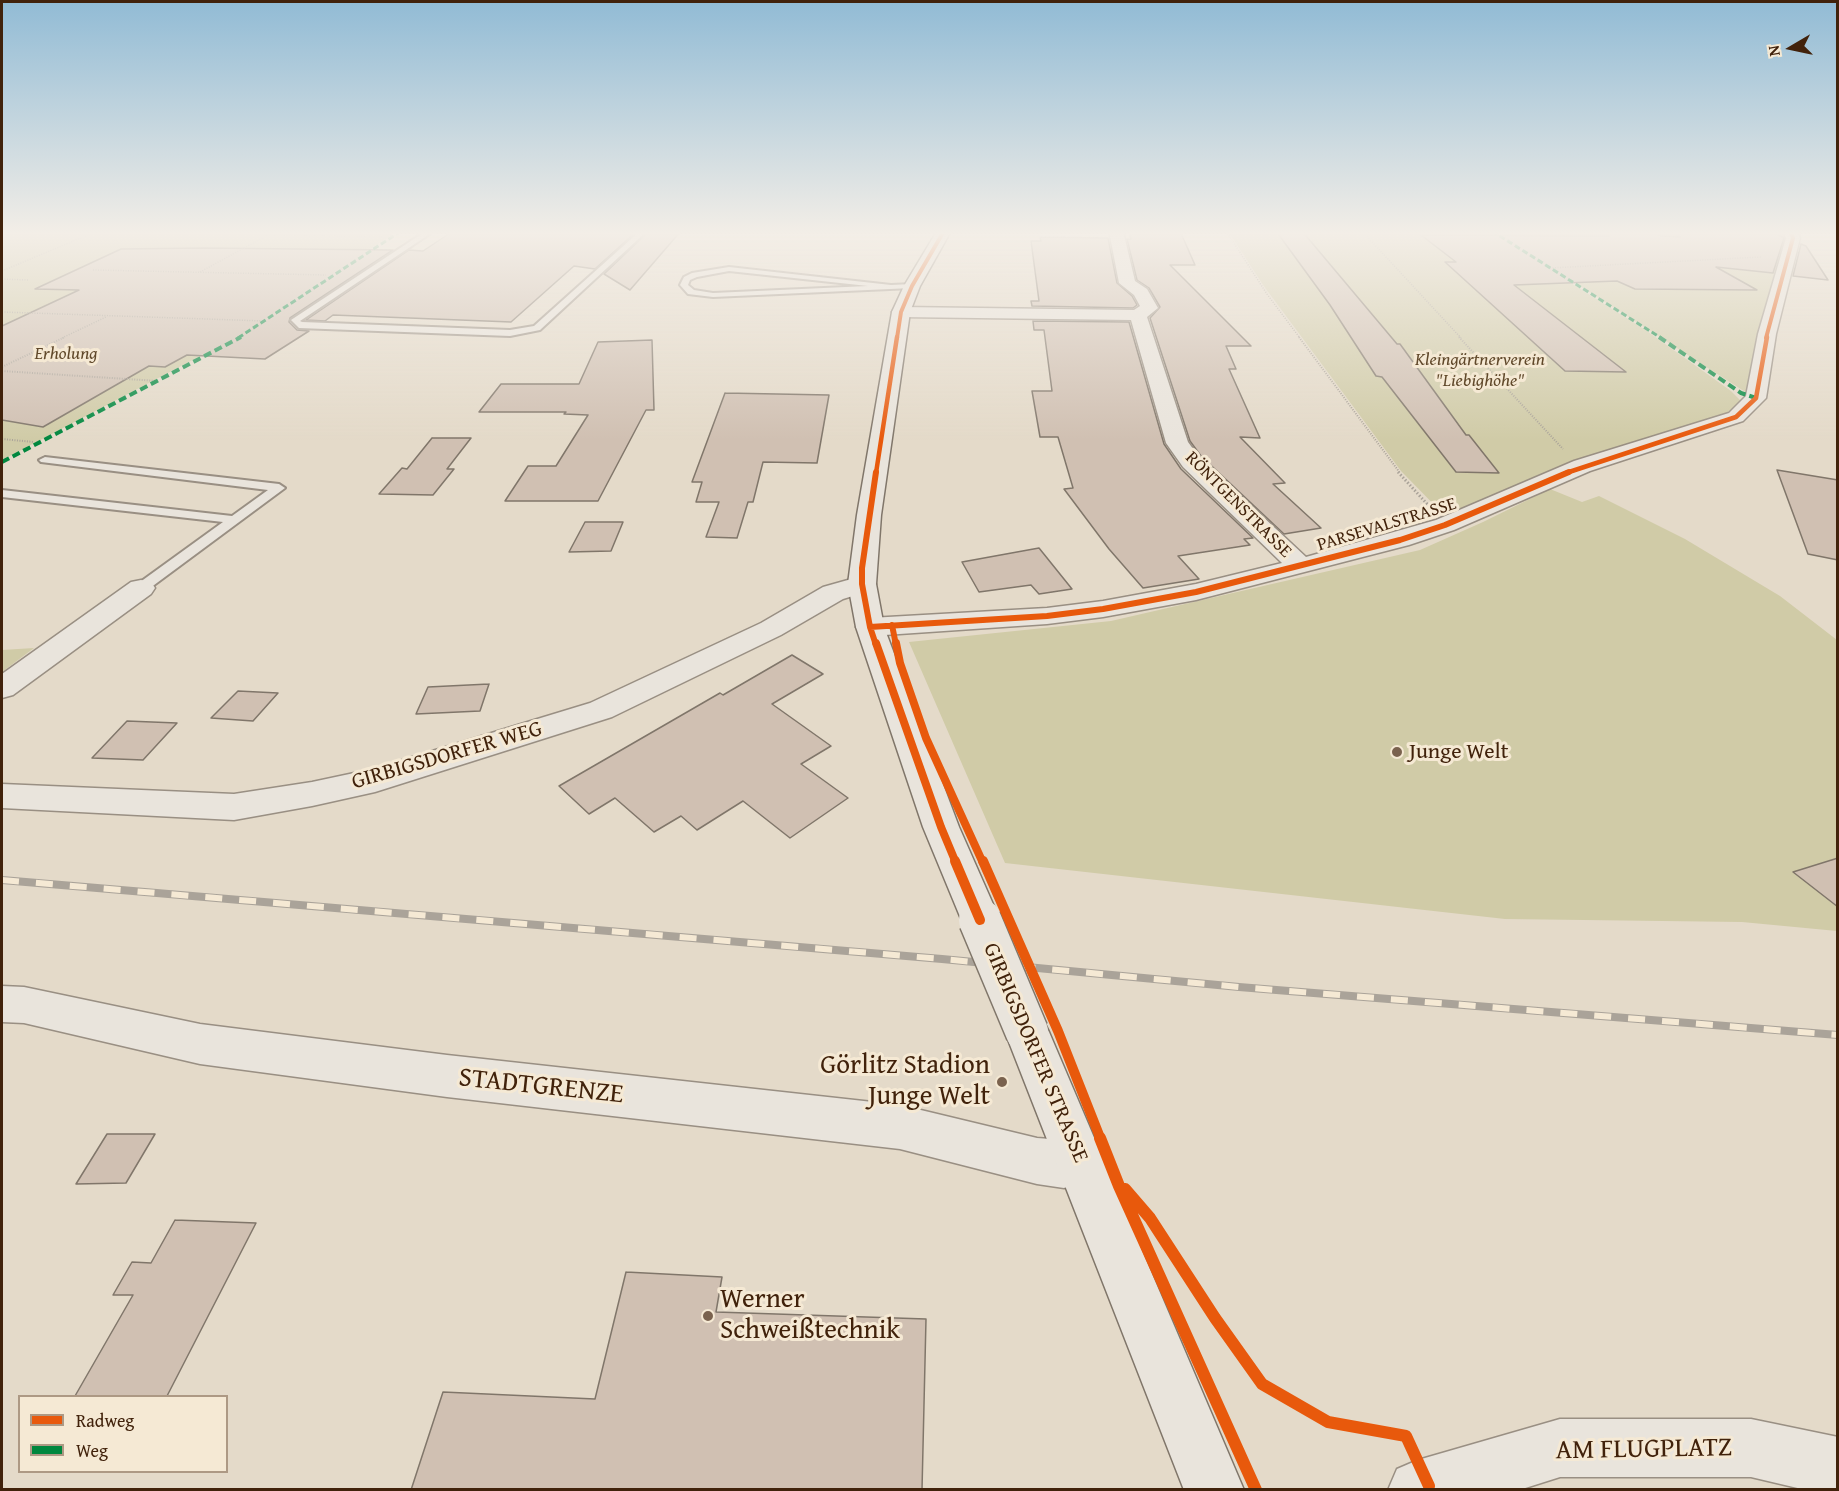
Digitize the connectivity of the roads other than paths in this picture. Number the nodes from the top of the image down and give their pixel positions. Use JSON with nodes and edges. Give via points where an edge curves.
{"nodes":[{"id":1,"x":325,"y":301,"type":"edge"},
{"id":2,"x":567,"y":301,"type":"edge"},
{"id":3,"x":901,"y":301,"type":"edge"},
{"id":4,"x":1116,"y":301,"type":"edge"},
{"id":5,"x":1146,"y":301,"type":"edge"},
{"id":6,"x":1776,"y":301,"type":"edge"},
{"id":7,"x":901,"y":312,"type":"junction"},
{"id":8,"x":1114,"y":315,"type":"junction"},
{"id":9,"x":1138,"y":315,"type":"junction"},
{"id":10,"x":45,"y":460,"type":"dead end"},
{"id":11,"x":2,"y":493,"type":"edge"},
{"id":12,"x":234,"y":520,"type":"junction"},
{"id":13,"x":1301,"y":567,"type":"junction"},
{"id":14,"x":862,"y":584,"type":"junction"},
{"id":15,"x":141,"y":588,"type":"joint"},
{"id":16,"x":870,"y":627,"type":"junction"},
{"id":17,"x":2,"y":688,"type":"edge"},
{"id":18,"x":2,"y":796,"type":"edge"},
{"id":19,"x":2,"y":1004,"type":"edge"},
{"id":20,"x":1080,"y":1160,"type":"junction"},
{"id":21,"x":1838,"y":1467,"type":"edge"},
{"id":22,"x":1424,"y":1488,"type":"edge"},
{"id":23,"x":1214,"y":1490,"type":"edge"}],
"edges":[{"from":1,"to":2,"type":"lane","via":[[295,320],[299,325],[510,333],[537,328]]},
{"from":3,"to":7,"type":"street","name":"GIRBIGSDORFER STRASSE"},
{"from":4,"to":8,"type":"street"},
{"from":5,"to":9,"type":"street","name":"RÖNTGENSTRASSE","via":[[1149,309]]},
{"from":6,"to":13,"type":"street","name":"PARSEVALSTRASSE","via":[[1756,398],[1736,417],[1582,466],[1445,525]]},
{"from":7,"to":8,"type":"street"},
{"from":7,"to":14,"type":"street","name":"GIRBIGSDORFER STRASSE"},
{"from":8,"to":9,"type":"street"},
{"from":9,"to":13,"type":"street","name":"RÖNTGENSTRASSE","via":[[1177,443],[1191,462]]},
{"from":10,"to":12,"type":"lane","via":[[279,488]]},
{"from":11,"to":12,"type":"lane"},
{"from":12,"to":15,"type":"lane"},
{"from":13,"to":16,"type":"street","name":"PARSEVALSTRASSE","via":[[1103,609]]},
{"from":14,"to":16,"type":"street","name":"GIRBIGSDORFER STRASSE"},
{"from":14,"to":18,"type":"street","name":"GIRBIGSDORFER WEG","via":[[833,593],[771,629],[601,710],[375,780],[234,807]]},
{"from":15,"to":17,"type":"street"},
{"from":16,"to":20,"type":"street","name":"GIRBIGSDORFER STRASSE","bridge":true,"via":[[941,827]]},
{"from":19,"to":20,"type":"street","name":"STADTGRENZE","via":[[24,1005],[200,1044],[900,1127],[1037,1161],[1064,1164]]},
{"from":20,"to":23,"type":"street","name":"GIRBIGSDORFER STRASSE"},
{"from":21,"to":22,"type":"street","name":"AM FLUGPLATZ","via":[[1751,1448],[1560,1448]]}]}
